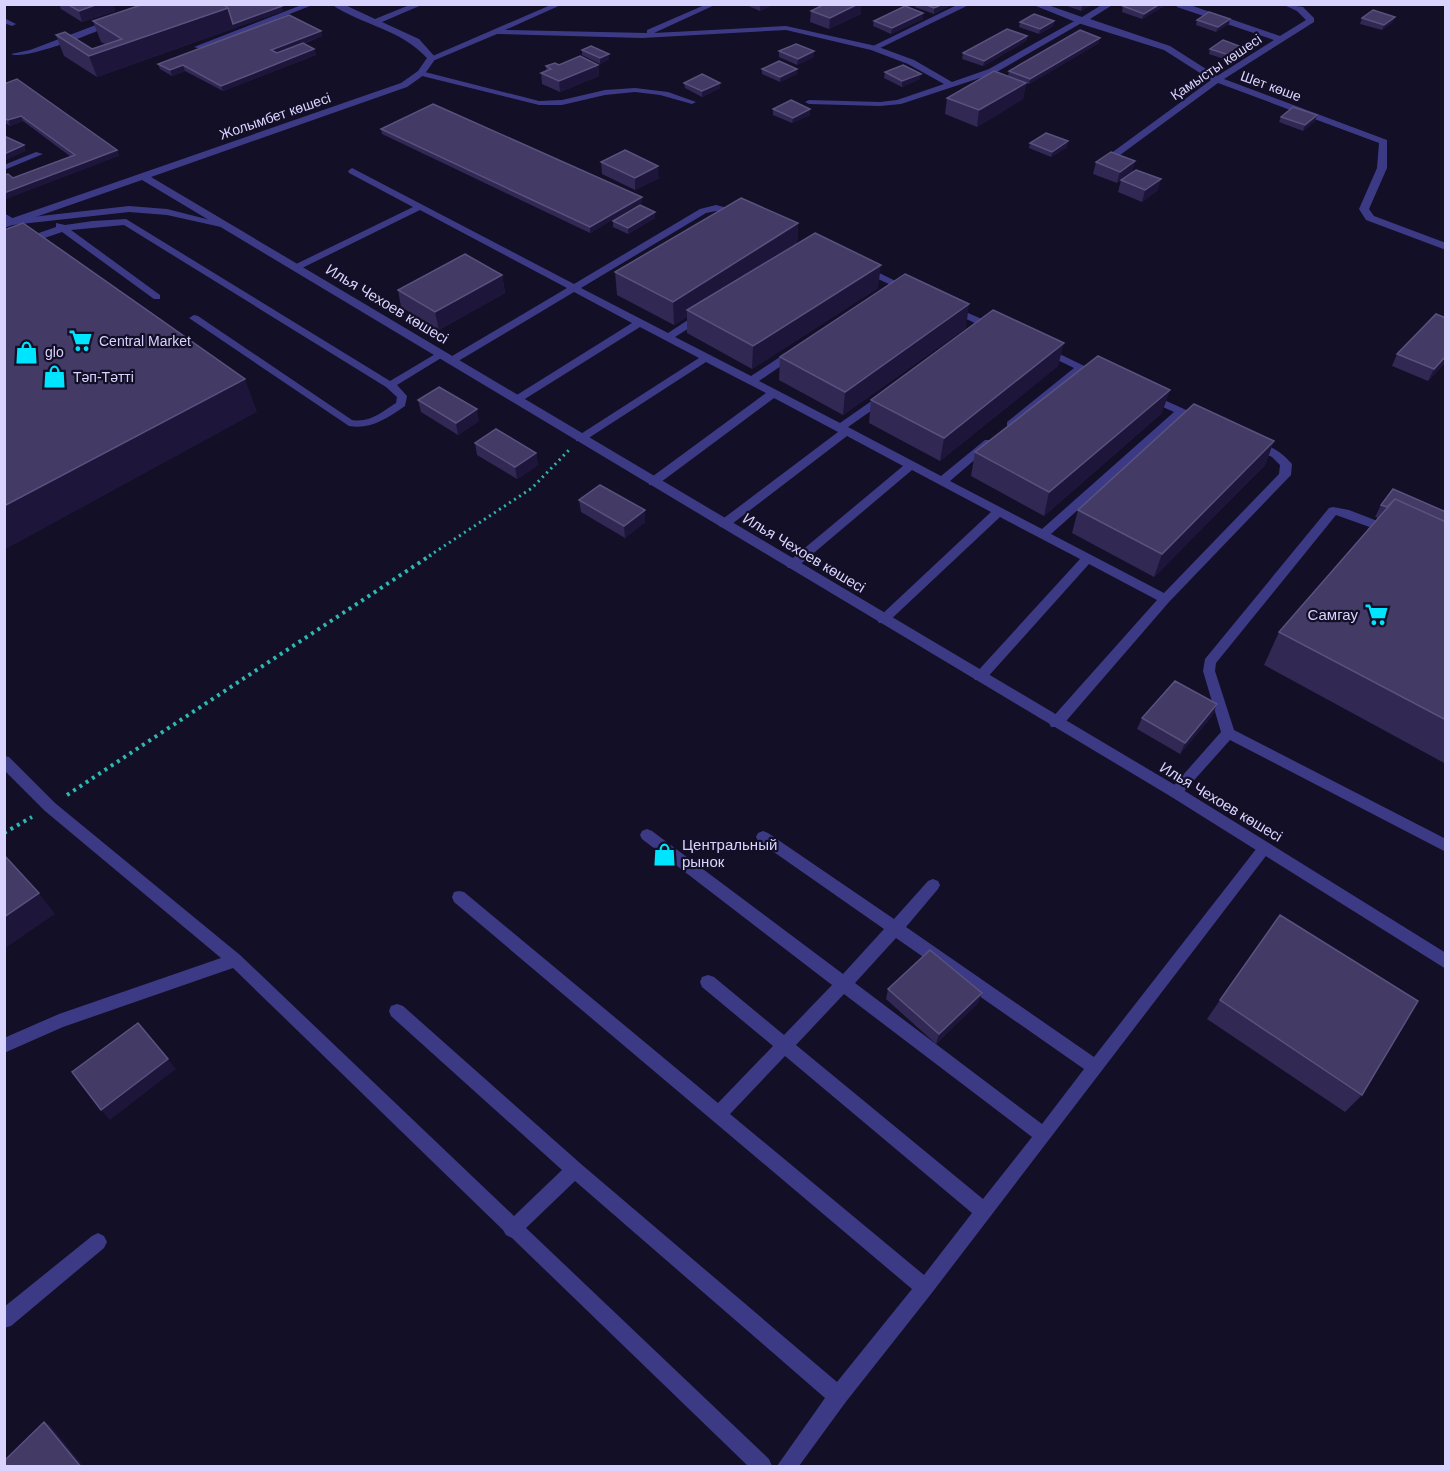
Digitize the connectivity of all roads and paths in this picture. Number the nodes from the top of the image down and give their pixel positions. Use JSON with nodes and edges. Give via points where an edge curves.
{"nodes":[{"id":1,"x":312,"y":4,"type":"edge"},
{"id":2,"x":335,"y":4,"type":"edge"},
{"id":3,"x":420,"y":4,"type":"edge"},
{"id":4,"x":560,"y":4,"type":"edge"},
{"id":5,"x":714,"y":4,"type":"edge"},
{"id":6,"x":966,"y":4,"type":"edge"},
{"id":7,"x":1035,"y":4,"type":"edge"},
{"id":8,"x":1110,"y":4,"type":"edge"},
{"id":9,"x":1286,"y":4,"type":"edge"},
{"id":10,"x":1180,"y":5,"type":"edge"},
{"id":11,"x":120,"y":20,"type":"edge"},
{"id":12,"x":1081,"y":21,"type":"junction"},
{"id":13,"x":374,"y":23,"type":"junction"},
{"id":14,"x":495,"y":32,"type":"junction"},
{"id":15,"x":642,"y":36,"type":"junction"},
{"id":16,"x":67,"y":39,"type":"junction"},
{"id":17,"x":1281,"y":39,"type":"junction"},
{"id":18,"x":75,"y":43,"type":"edge"},
{"id":19,"x":198,"y":47,"type":"edge"},
{"id":20,"x":873,"y":48,"type":"junction"},
{"id":21,"x":15,"y":54,"type":"dead end"},
{"id":22,"x":432,"y":58,"type":"junction"},
{"id":23,"x":422,"y":73,"type":"junction"},
{"id":24,"x":1216,"y":80,"type":"junction"},
{"id":25,"x":952,"y":85,"type":"junction"},
{"id":26,"x":692,"y":102,"type":"dead end"},
{"id":27,"x":809,"y":102,"type":"dead end"},
{"id":28,"x":39,"y":154,"type":"dead end"},
{"id":29,"x":1113,"y":156,"type":"edge"},
{"id":30,"x":4,"y":168,"type":"edge"},
{"id":31,"x":352,"y":171,"type":"dead end"},
{"id":32,"x":142,"y":176,"type":"junction"},
{"id":33,"x":421,"y":206,"type":"junction"},
{"id":34,"x":746,"y":217,"type":"edge"},
{"id":35,"x":51,"y":218,"type":"junction"},
{"id":36,"x":7,"y":221,"type":"edge"},
{"id":37,"x":221,"y":224,"type":"junction"},
{"id":38,"x":63,"y":228,"type":"junction"},
{"id":39,"x":1446,"y":247,"type":"edge"},
{"id":40,"x":4,"y":249,"type":"edge"},
{"id":41,"x":855,"y":265,"type":"edge"},
{"id":42,"x":295,"y":268,"type":"junction"},
{"id":43,"x":898,"y":285,"type":"junction"},
{"id":44,"x":574,"y":288,"type":"junction"},
{"id":45,"x":888,"y":291,"type":"edge"},
{"id":46,"x":920,"y":295,"type":"edge"},
{"id":47,"x":157,"y":297,"type":"dead end"},
{"id":48,"x":942,"y":304,"type":"edge"},
{"id":49,"x":706,"y":312,"type":"edge"},
{"id":50,"x":194,"y":318,"type":"dead end"},
{"id":51,"x":640,"y":322,"type":"junction"},
{"id":52,"x":986,"y":324,"type":"junction"},
{"id":53,"x":976,"y":331,"type":"edge"},
{"id":54,"x":1007,"y":333,"type":"edge"},
{"id":55,"x":668,"y":337,"type":"junction"},
{"id":56,"x":1039,"y":348,"type":"edge"},
{"id":57,"x":800,"y":349,"type":"edge"},
{"id":58,"x":707,"y":357,"type":"junction"},
{"id":59,"x":446,"y":358,"type":"junction"},
{"id":60,"x":1081,"y":367,"type":"junction"},
{"id":61,"x":1111,"y":380,"type":"edge"},
{"id":62,"x":751,"y":381,"type":"junction"},
{"id":63,"x":390,"y":385,"type":"junction"},
{"id":64,"x":773,"y":393,"type":"junction"},
{"id":65,"x":889,"y":393,"type":"edge"},
{"id":66,"x":1141,"y":394,"type":"edge"},
{"id":67,"x":516,"y":400,"type":"junction"},
{"id":68,"x":1181,"y":412,"type":"junction"},
{"id":69,"x":1213,"y":426,"type":"edge"},
{"id":70,"x":843,"y":430,"type":"junction"},
{"id":71,"x":580,"y":439,"type":"junction"},
{"id":72,"x":1244,"y":440,"type":"edge"},
{"id":73,"x":910,"y":465,"type":"junction"},
{"id":74,"x":653,"y":482,"type":"junction"},
{"id":75,"x":941,"y":482,"type":"junction"},
{"id":76,"x":998,"y":512,"type":"junction"},
{"id":77,"x":724,"y":524,"type":"junction"},
{"id":78,"x":1042,"y":535,"type":"junction"},
{"id":79,"x":1404,"y":536,"type":"edge"},
{"id":80,"x":1087,"y":559,"type":"junction"},
{"id":81,"x":792,"y":565,"type":"junction"},
{"id":82,"x":1165,"y":599,"type":"junction"},
{"id":83,"x":883,"y":620,"type":"junction"},
{"id":84,"x":980,"y":677,"type":"junction"},
{"id":85,"x":1056,"y":723,"type":"junction"},
{"id":86,"x":1228,"y":733,"type":"junction"},
{"id":87,"x":4,"y":761,"type":"edge"},
{"id":88,"x":1175,"y":792,"type":"junction"},
{"id":89,"x":50,"y":807,"type":"junction"},
{"id":90,"x":4,"y":833,"type":"edge"},
{"id":91,"x":647,"y":835,"type":"dead end"},
{"id":92,"x":763,"y":837,"type":"dead end"},
{"id":93,"x":1446,"y":846,"type":"edge"},
{"id":94,"x":1265,"y":848,"type":"junction"},
{"id":95,"x":933,"y":885,"type":"dead end"},
{"id":96,"x":459,"y":897,"type":"dead end"},
{"id":97,"x":896,"y":929,"type":"junction"},
{"id":98,"x":235,"y":960,"type":"junction"},
{"id":99,"x":1446,"y":963,"type":"edge"},
{"id":100,"x":708,"y":982,"type":"dead end"},
{"id":101,"x":844,"y":984,"type":"junction"},
{"id":102,"x":397,"y":1011,"type":"dead end"},
{"id":103,"x":783,"y":1044,"type":"junction"},
{"id":104,"x":4,"y":1046,"type":"edge"},
{"id":105,"x":1095,"y":1067,"type":"junction"},
{"id":106,"x":718,"y":1115,"type":"junction"},
{"id":107,"x":1043,"y":1135,"type":"junction"},
{"id":108,"x":575,"y":1170,"type":"junction"},
{"id":109,"x":984,"y":1211,"type":"junction"},
{"id":110,"x":512,"y":1229,"type":"junction"},
{"id":111,"x":98,"y":1242,"type":"dead end"},
{"id":112,"x":925,"y":1288,"type":"junction"},
{"id":113,"x":4,"y":1319,"type":"edge"},
{"id":114,"x":838,"y":1396,"type":"junction"},
{"id":115,"x":762,"y":1467,"type":"edge"},
{"id":116,"x":787,"y":1467,"type":"edge"}],
"edges":[{"from":1,"to":19,"type":"lane"},
{"from":2,"to":13,"type":"street"},
{"from":3,"to":13,"type":"street"},
{"from":4,"to":14,"type":"lane"},
{"from":5,"to":15,"type":"lane"},
{"from":6,"to":20,"type":"street"},
{"from":7,"to":12,"type":"street","name":"Шет көше"},
{"from":8,"to":12,"type":"street"},
{"from":9,"to":17,"type":"street","name":"Қамысты көшесі","via":[[1300,9],[1311,20]]},
{"from":10,"to":17,"type":"street"},
{"from":11,"to":16,"type":"lane"},
{"from":12,"to":24,"type":"street","name":"Шет көше","via":[[1167,48]]},
{"from":12,"to":25,"type":"lane","via":[[992,71]]},
{"from":13,"to":22,"type":"street","via":[[416,41]]},
{"from":14,"to":15,"type":"lane"},
{"from":14,"to":22,"type":"lane"},
{"from":15,"to":20,"type":"lane","via":[[786,28]]},
{"from":16,"to":18,"type":"lane"},
{"from":16,"to":21,"type":"lane"},
{"from":17,"to":24,"type":"street","name":"Қамысты көшесі"},
{"from":20,"to":25,"type":"lane","via":[[911,62]]},
{"from":22,"to":23,"type":"street","name":"Жолымбет көшесі"},
{"from":23,"to":26,"type":"lane","via":[[557,105],[627,90]]},
{"from":23,"to":32,"type":"street","name":"Жолымбет көшесі","via":[[404,85]]},
{"from":24,"to":29,"type":"street","name":"Қамысты көшесі"},
{"from":24,"to":39,"type":"street","name":"Шет көше","via":[[1384,142],[1382,168],[1364,209],[1370,218]]},
{"from":25,"to":27,"type":"lane","via":[[898,102]]},
{"from":28,"to":30,"type":"lane"},
{"from":31,"to":33,"type":"lane"},
{"from":32,"to":36,"type":"street","name":"Жолымбет көшесі"},
{"from":32,"to":37,"type":"street","name":"Илья Чехоев көшесі"},
{"from":33,"to":42,"type":"lane"},
{"from":33,"to":44,"type":"lane"},
{"from":34,"to":44,"type":"lane","via":[[727,209],[703,211]]},
{"from":35,"to":36,"type":"lane"},
{"from":35,"to":37,"type":"lane","via":[[129,209],[167,212]]},
{"from":35,"to":38,"type":"lane"},
{"from":37,"to":42,"type":"street","name":"Илья Чехоев көшесі"},
{"from":38,"to":40,"type":"lane","via":[[45,231]]},
{"from":38,"to":47,"type":"lane"},
{"from":38,"to":63,"type":"lane","via":[[126,222]]},
{"from":41,"to":43,"type":"lane"},
{"from":42,"to":59,"type":"street","name":"Илья Чехоев көшесі"},
{"from":43,"to":45,"type":"lane"},
{"from":43,"to":46,"type":"lane"},
{"from":44,"to":51,"type":"lane"},
{"from":44,"to":59,"type":"lane"},
{"from":48,"to":52,"type":"lane"},
{"from":49,"to":55,"type":"lane"},
{"from":50,"to":63,"type":"lane","via":[[350,423],[369,424],[401,404],[402,396]]},
{"from":51,"to":55,"type":"lane"},
{"from":51,"to":67,"type":"lane"},
{"from":52,"to":53,"type":"lane"},
{"from":52,"to":54,"type":"lane"},
{"from":55,"to":58,"type":"lane"},
{"from":56,"to":60,"type":"lane"},
{"from":57,"to":62,"type":"lane"},
{"from":58,"to":62,"type":"lane"},
{"from":58,"to":71,"type":"lane"},
{"from":59,"to":63,"type":"lane"},
{"from":59,"to":67,"type":"street","name":"Илья Чехоев көшесі"},
{"from":60,"to":61,"type":"lane"},
{"from":60,"to":75,"type":"lane"},
{"from":62,"to":64,"type":"lane"},
{"from":64,"to":70,"type":"lane"},
{"from":64,"to":74,"type":"lane"},
{"from":65,"to":70,"type":"lane"},
{"from":66,"to":68,"type":"lane"},
{"from":67,"to":71,"type":"street","name":"Илья Чехоев көшесі"},
{"from":68,"to":69,"type":"lane"},
{"from":68,"to":78,"type":"lane"},
{"from":70,"to":73,"type":"lane"},
{"from":70,"to":77,"type":"lane"},
{"from":71,"to":74,"type":"street","name":"Илья Чехоев көшесі"},
{"from":71,"to":89,"type":"path","via":[[532,488]]},
{"from":72,"to":82,"type":"lane","via":[[1276,454],[1286,464],[1286,475]]},
{"from":73,"to":75,"type":"lane"},
{"from":73,"to":81,"type":"lane"},
{"from":74,"to":77,"type":"street","name":"Илья Чехоев көшесі"},
{"from":75,"to":76,"type":"lane"},
{"from":76,"to":78,"type":"lane"},
{"from":76,"to":83,"type":"lane"},
{"from":77,"to":81,"type":"street","name":"Илья Чехоев көшесі"},
{"from":78,"to":80,"type":"lane"},
{"from":79,"to":86,"type":"lane","via":[[1333,511],[1210,662],[1209,671]]},
{"from":80,"to":82,"type":"lane"},
{"from":80,"to":84,"type":"lane"},
{"from":81,"to":83,"type":"street","name":"Илья Чехоев көшесі"},
{"from":82,"to":85,"type":"lane"},
{"from":83,"to":84,"type":"street","name":"Илья Чехоев көшесі"},
{"from":84,"to":85,"type":"street","name":"Илья Чехоев көшесі"},
{"from":85,"to":88,"type":"street","name":"Илья Чехоев көшесі"},
{"from":86,"to":88,"type":"lane"},
{"from":86,"to":93,"type":"lane"},
{"from":87,"to":89,"type":"lane"},
{"from":88,"to":94,"type":"street","name":"Илья Чехоев көшесі"},
{"from":89,"to":90,"type":"path"},
{"from":89,"to":98,"type":"lane"},
{"from":91,"to":101,"type":"lane"},
{"from":92,"to":97,"type":"lane"},
{"from":94,"to":99,"type":"street","name":"Илья Чехоев көшесі"},
{"from":94,"to":105,"type":"lane"},
{"from":95,"to":97,"type":"lane"},
{"from":96,"to":106,"type":"lane"},
{"from":97,"to":101,"type":"lane"},
{"from":97,"to":105,"type":"lane"},
{"from":98,"to":104,"type":"lane","via":[[59,1020]]},
{"from":98,"to":110,"type":"lane"},
{"from":100,"to":103,"type":"lane"},
{"from":101,"to":103,"type":"lane"},
{"from":101,"to":107,"type":"lane"},
{"from":102,"to":108,"type":"lane"},
{"from":103,"to":106,"type":"lane"},
{"from":103,"to":109,"type":"lane"},
{"from":105,"to":107,"type":"lane"},
{"from":106,"to":112,"type":"lane"},
{"from":107,"to":109,"type":"lane"},
{"from":108,"to":110,"type":"lane"},
{"from":108,"to":114,"type":"lane"},
{"from":109,"to":112,"type":"lane"},
{"from":110,"to":115,"type":"lane"},
{"from":111,"to":113,"type":"lane"},
{"from":112,"to":114,"type":"lane"},
{"from":114,"to":116,"type":"lane"}]}
